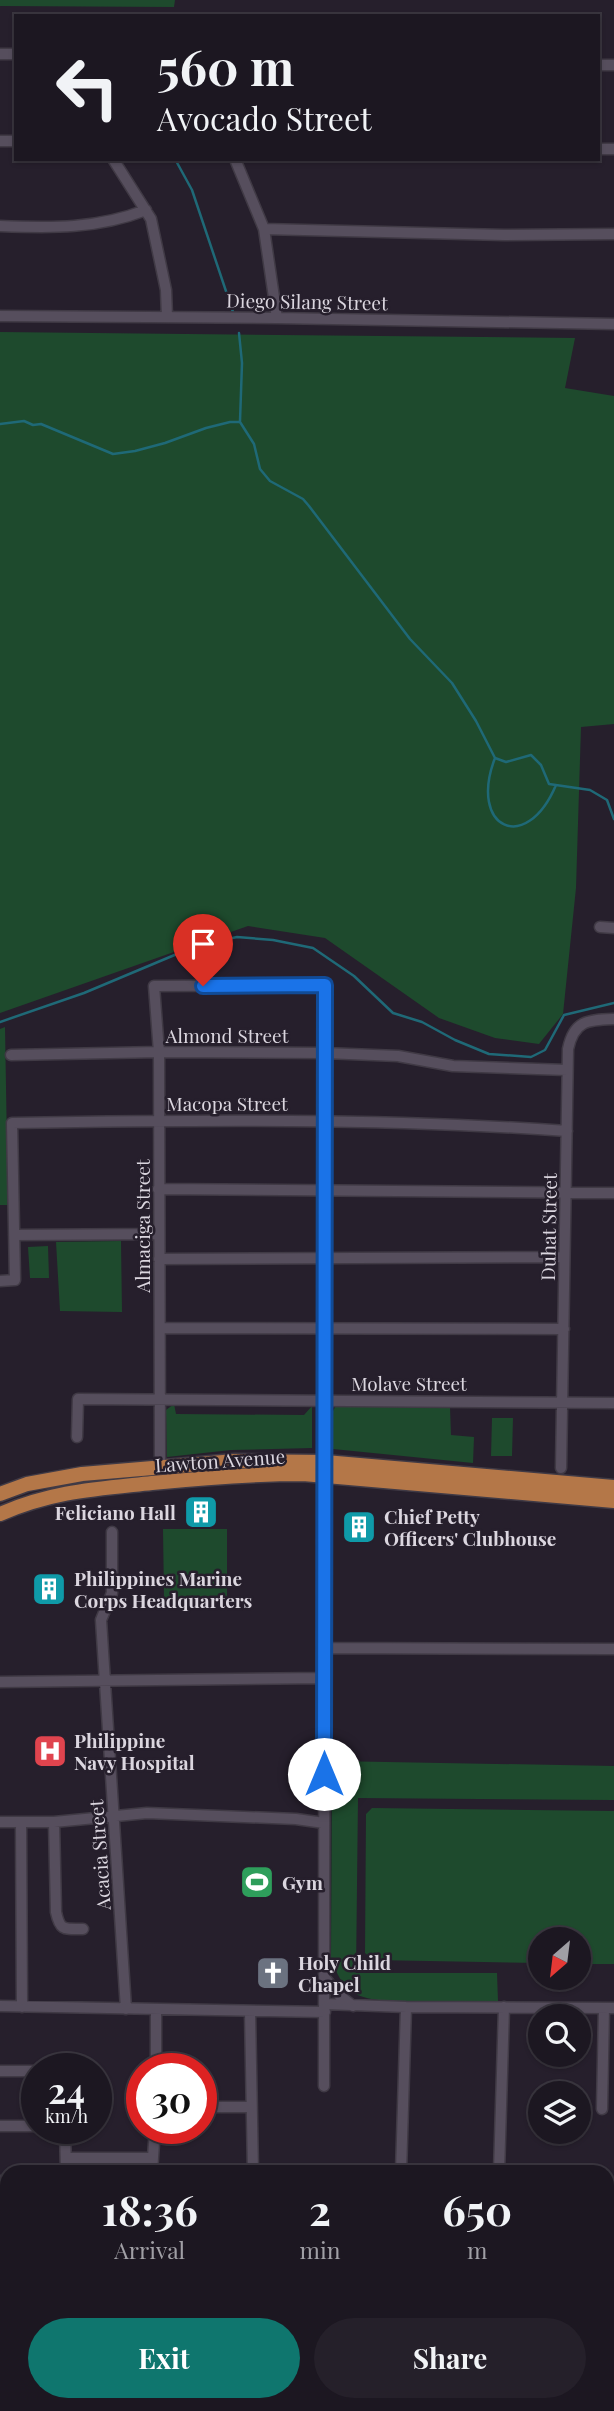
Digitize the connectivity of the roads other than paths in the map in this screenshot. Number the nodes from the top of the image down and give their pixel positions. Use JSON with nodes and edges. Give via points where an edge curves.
{"nodes":[{"id":1,"x":114,"y":161,"type":"edge"},
{"id":2,"x":236,"y":161,"type":"edge"},
{"id":3,"x":146,"y":211,"type":"junction"},
{"id":4,"x":0,"y":226,"type":"edge"},
{"id":5,"x":264,"y":229,"type":"junction"},
{"id":6,"x":614,"y":234,"type":"edge"},
{"id":7,"x":0,"y":316,"type":"edge"},
{"id":8,"x":167,"y":317,"type":"junction"},
{"id":9,"x":278,"y":318,"type":"junction"},
{"id":10,"x":614,"y":324,"type":"edge"},
{"id":11,"x":600,"y":927,"type":"dead end"},
{"id":12,"x":614,"y":928,"type":"edge"},
{"id":13,"x":614,"y":1019,"type":"edge"},
{"id":14,"x":159,"y":1052,"type":"junction"},
{"id":15,"x":325,"y":1053,"type":"junction"},
{"id":16,"x":11,"y":1055,"type":"dead end"},
{"id":17,"x":567,"y":1070,"type":"junction"},
{"id":18,"x":159,"y":1121,"type":"junction"},
{"id":19,"x":325,"y":1121,"type":"junction"},
{"id":20,"x":567,"y":1131,"type":"junction"},
{"id":21,"x":159,"y":1189,"type":"junction"},
{"id":22,"x":325,"y":1189,"type":"junction"},
{"id":23,"x":614,"y":1193,"type":"edge"},
{"id":24,"x":566,"y":1194,"type":"junction"},
{"id":25,"x":159,"y":1234,"type":"junction"},
{"id":26,"x":14,"y":1235,"type":"junction"},
{"id":27,"x":564,"y":1257,"type":"junction"},
{"id":28,"x":325,"y":1258,"type":"junction"},
{"id":29,"x":159,"y":1259,"type":"junction"},
{"id":30,"x":0,"y":1281,"type":"edge"},
{"id":31,"x":160,"y":1328,"type":"junction"},
{"id":32,"x":325,"y":1328,"type":"junction"},
{"id":33,"x":564,"y":1329,"type":"junction"},
{"id":34,"x":160,"y":1399,"type":"junction"},
{"id":35,"x":326,"y":1401,"type":"junction"},
{"id":36,"x":563,"y":1401,"type":"junction"},
{"id":37,"x":614,"y":1403,"type":"edge"},
{"id":38,"x":77,"y":1437,"type":"dead end"},
{"id":39,"x":160,"y":1467,"type":"junction"},
{"id":40,"x":561,"y":1468,"type":"dead end"},
{"id":41,"x":325,"y":1469,"type":"junction"},
{"id":42,"x":614,"y":1488,"type":"edge"},
{"id":43,"x":0,"y":1494,"type":"edge"},
{"id":44,"x":614,"y":1501,"type":"edge"},
{"id":45,"x":0,"y":1514,"type":"edge"},
{"id":46,"x":112,"y":1532,"type":"dead end"},
{"id":47,"x":324,"y":1648,"type":"junction"},
{"id":48,"x":614,"y":1649,"type":"edge"},
{"id":49,"x":324,"y":1678,"type":"junction"},
{"id":50,"x":105,"y":1680,"type":"junction"},
{"id":51,"x":0,"y":1682,"type":"edge"},
{"id":52,"x":114,"y":1817,"type":"junction"},
{"id":53,"x":0,"y":1822,"type":"edge"},
{"id":54,"x":21,"y":1822,"type":"junction"},
{"id":55,"x":54,"y":1822,"type":"junction"},
{"id":56,"x":324,"y":1822,"type":"junction"},
{"id":57,"x":83,"y":1929,"type":"dead end"},
{"id":58,"x":324,"y":1977,"type":"junction"},
{"id":59,"x":353,"y":2006,"type":"junction"},
{"id":60,"x":0,"y":2007,"type":"edge"},
{"id":61,"x":22,"y":2007,"type":"junction"},
{"id":62,"x":406,"y":2007,"type":"junction"},
{"id":63,"x":504,"y":2007,"type":"junction"},
{"id":64,"x":127,"y":2008,"type":"junction"},
{"id":65,"x":324,"y":2008,"type":"junction"},
{"id":66,"x":609,"y":2008,"type":"edge"},
{"id":67,"x":156,"y":2010,"type":"junction"},
{"id":68,"x":250,"y":2012,"type":"junction"},
{"id":69,"x":156,"y":2053,"type":"edge"},
{"id":70,"x":0,"y":2071,"type":"edge"},
{"id":71,"x":21,"y":2071,"type":"edge"},
{"id":72,"x":324,"y":2086,"type":"dead end"},
{"id":73,"x":217,"y":2107,"type":"edge"},
{"id":74,"x":251,"y":2107,"type":"junction"},
{"id":75,"x":602,"y":2109,"type":"dead end"},
{"id":76,"x":0,"y":2126,"type":"edge"},
{"id":77,"x":21,"y":2126,"type":"edge"},
{"id":78,"x":65,"y":2144,"type":"edge"},
{"id":79,"x":153,"y":2144,"type":"edge"},
{"id":80,"x":65,"y":2158,"type":"junction"},
{"id":81,"x":152,"y":2158,"type":"junction"},
{"id":82,"x":66,"y":2165,"type":"edge"},
{"id":83,"x":152,"y":2165,"type":"edge"},
{"id":84,"x":253,"y":2165,"type":"edge"},
{"id":85,"x":401,"y":2165,"type":"edge"},
{"id":86,"x":499,"y":2165,"type":"edge"}],
"edges":[{"from":1,"to":3,"type":"street"},
{"from":2,"to":5,"type":"street"},
{"from":3,"to":4,"type":"street","via":[[97,225]]},
{"from":3,"to":8,"type":"street","via":[[159,249]]},
{"from":5,"to":6,"type":"street"},
{"from":5,"to":9,"type":"street"},
{"from":7,"to":8,"type":"street","name":"Diego Silang Street"},
{"from":8,"to":9,"type":"street","name":"Diego Silang Street"},
{"from":9,"to":10,"type":"street","name":"Diego Silang Street"},
{"from":11,"to":12,"type":"street"},
{"from":13,"to":17,"type":"street","name":"Duhat Street","via":[[587,1021],[577,1027],[570,1039]]},
{"from":14,"to":15,"type":"street","name":"Almond Street"},
{"from":14,"to":15,"type":"street","name":"Almaciga Street","via":[[154,986],[325,985]]},
{"from":14,"to":16,"type":"street","name":"Almond Street"},
{"from":14,"to":18,"type":"street","name":"Almaciga Street"},
{"from":15,"to":17,"type":"street","name":"Almond Street","via":[[398,1056],[453,1066]]},
{"from":15,"to":19,"type":"street"},
{"from":17,"to":20,"type":"street","name":"Duhat Street"},
{"from":18,"to":19,"type":"street","name":"Macopa Street"},
{"from":18,"to":21,"type":"street","name":"Almaciga Street"},
{"from":18,"to":26,"type":"street","name":"Macopa Street","via":[[12,1123]]},
{"from":19,"to":20,"type":"street","name":"Macopa Street"},
{"from":19,"to":22,"type":"street"},
{"from":20,"to":24,"type":"street","name":"Duhat Street"},
{"from":21,"to":22,"type":"street"},
{"from":21,"to":25,"type":"street","name":"Almaciga Street"},
{"from":22,"to":24,"type":"street"},
{"from":22,"to":28,"type":"street"},
{"from":23,"to":24,"type":"street"},
{"from":24,"to":27,"type":"street","name":"Duhat Street"},
{"from":25,"to":26,"type":"street"},
{"from":25,"to":29,"type":"street","name":"Almaciga Street"},
{"from":26,"to":30,"type":"street","via":[[15,1280]]},
{"from":27,"to":28,"type":"street"},
{"from":27,"to":33,"type":"street","name":"Duhat Street"},
{"from":28,"to":29,"type":"street"},
{"from":28,"to":32,"type":"street"},
{"from":29,"to":31,"type":"street","name":"Almaciga Street"},
{"from":31,"to":32,"type":"street"},
{"from":31,"to":34,"type":"street","name":"Almaciga Street"},
{"from":32,"to":33,"type":"street"},
{"from":32,"to":35,"type":"street"},
{"from":33,"to":36,"type":"street","name":"Duhat Street"},
{"from":34,"to":35,"type":"street","name":"Molave Street"},
{"from":34,"to":38,"type":"street","name":"Molave Street","via":[[78,1399]]},
{"from":34,"to":39,"type":"street","name":"Almaciga Street"},
{"from":35,"to":36,"type":"street","name":"Molave Street"},
{"from":35,"to":41,"type":"street"},
{"from":36,"to":37,"type":"street","name":"Molave Street"},
{"from":36,"to":40,"type":"street","name":"Duhat Street"},
{"from":39,"to":41,"type":"main road","name":"Lawton Avenue","via":[[235,1461]]},
{"from":39,"to":43,"type":"main road","name":"Lawton Avenue","via":[[52,1479]]},
{"from":41,"to":42,"type":"main road","name":"Lawton Avenue"},
{"from":41,"to":44,"type":"main road","name":"Lawton Avenue"},
{"from":41,"to":45,"type":"main road","name":"Lawton Avenue","via":[[55,1494]]},
{"from":41,"to":47,"type":"street"},
{"from":46,"to":50,"type":"street","name":"Acacia Street","via":[[112,1593],[101,1620]]},
{"from":47,"to":48,"type":"street"},
{"from":47,"to":49,"type":"street"},
{"from":49,"to":50,"type":"street"},
{"from":49,"to":56,"type":"street"},
{"from":50,"to":51,"type":"street"},
{"from":50,"to":52,"type":"street","name":"Acacia Street"},
{"from":52,"to":55,"type":"street"},
{"from":52,"to":56,"type":"street","via":[[147,1813]]},
{"from":52,"to":64,"type":"street","name":"Acacia Street"},
{"from":53,"to":54,"type":"street"},
{"from":54,"to":55,"type":"street"},
{"from":54,"to":61,"type":"street"},
{"from":55,"to":57,"type":"street","via":[[55,1912],[61,1927]]},
{"from":56,"to":58,"type":"street"},
{"from":58,"to":59,"type":"street"},
{"from":58,"to":65,"type":"street"},
{"from":59,"to":62,"type":"street"},
{"from":59,"to":65,"type":"street"},
{"from":60,"to":61,"type":"street"},
{"from":61,"to":64,"type":"street"},
{"from":62,"to":63,"type":"street"},
{"from":62,"to":85,"type":"street"},
{"from":63,"to":66,"type":"street"},
{"from":63,"to":86,"type":"street"},
{"from":64,"to":67,"type":"street"},
{"from":65,"to":68,"type":"street"},
{"from":65,"to":72,"type":"street"},
{"from":66,"to":75,"type":"street"},
{"from":67,"to":68,"type":"street"},
{"from":67,"to":69,"type":"street"},
{"from":68,"to":74,"type":"street"},
{"from":70,"to":71,"type":"street"},
{"from":73,"to":74,"type":"street"},
{"from":74,"to":84,"type":"street"},
{"from":76,"to":77,"type":"street"},
{"from":78,"to":80,"type":"street"},
{"from":79,"to":81,"type":"street"},
{"from":80,"to":81,"type":"street"},
{"from":80,"to":82,"type":"street"},
{"from":81,"to":83,"type":"street"}]}
